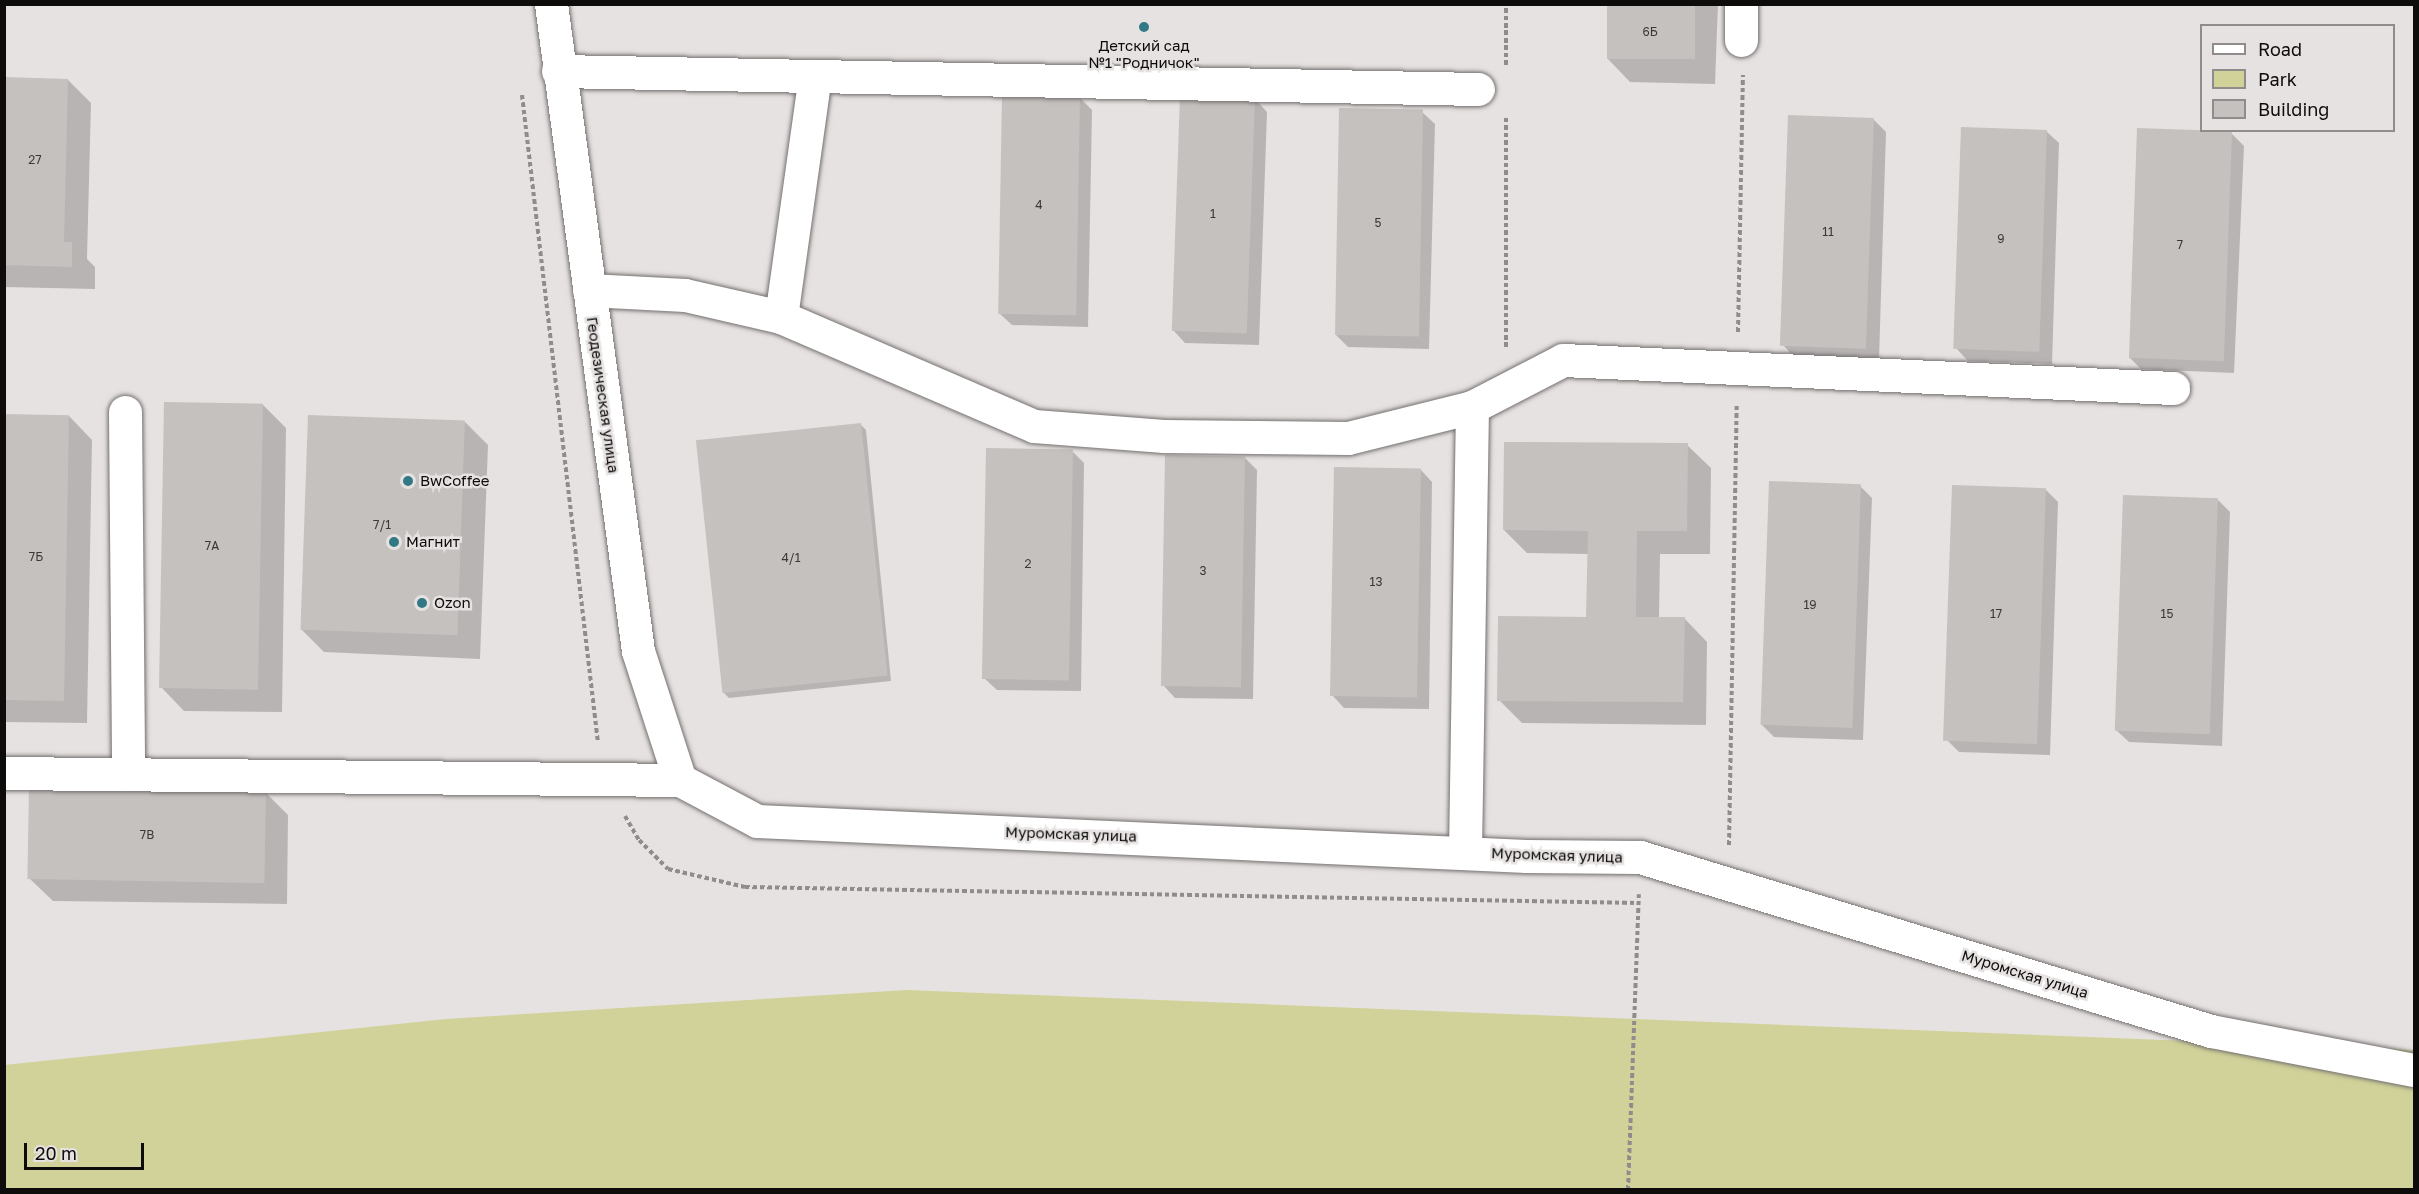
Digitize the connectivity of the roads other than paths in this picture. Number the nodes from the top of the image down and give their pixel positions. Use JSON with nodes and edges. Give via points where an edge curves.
{"nodes":[{"id":1,"x":551,"y":4,"type":"edge"},
{"id":2,"x":1741,"y":4,"type":"edge"},
{"id":3,"x":1741,"y":40,"type":"road end"},
{"id":4,"x":558,"y":71,"type":"junction"},
{"id":5,"x":815,"y":76,"type":"junction"},
{"id":6,"x":1492,"y":82,"type":"road end"},
{"id":7,"x":589,"y":290,"type":"junction"},
{"id":8,"x":781,"y":317,"type":"junction"},
{"id":9,"x":2173,"y":387,"type":"dead end"},
{"id":10,"x":1472,"y":407,"type":"junction"},
{"id":11,"x":125,"y":412,"type":"dead end"},
{"id":12,"x":4,"y":773,"type":"edge"},
{"id":13,"x":128,"y":774,"type":"junction"},
{"id":14,"x":680,"y":780,"type":"junction"},
{"id":15,"x":1465,"y":851,"type":"junction"},
{"id":16,"x":2415,"y":1070,"type":"edge"}],
"edges":[{"from":1,"to":4,"type":"street","name":"Геодезическая улица"},
{"from":2,"to":3,"type":"street"},
{"from":4,"to":5,"type":"street"},
{"from":4,"to":7,"type":"street","name":"Геодезическая улица"},
{"from":5,"to":6,"type":"street"},
{"from":5,"to":8,"type":"street"},
{"from":7,"to":8,"type":"street","via":[[685,295]]},
{"from":7,"to":14,"type":"street","name":"Геодезическая улица","via":[[638,651]]},
{"from":8,"to":10,"type":"street","via":[[1034,426],[1164,436],[1348,438]]},
{"from":9,"to":10,"type":"street","via":[[1563,360]]},
{"from":10,"to":15,"type":"street"},
{"from":11,"to":13,"type":"street"},
{"from":12,"to":13,"type":"street"},
{"from":13,"to":14,"type":"street"},
{"from":14,"to":15,"type":"street","name":"Муромская улица","via":[[757,821]]},
{"from":15,"to":16,"type":"street","name":"Муромская улица","via":[[1640,857],[2211,1031]]}]}
